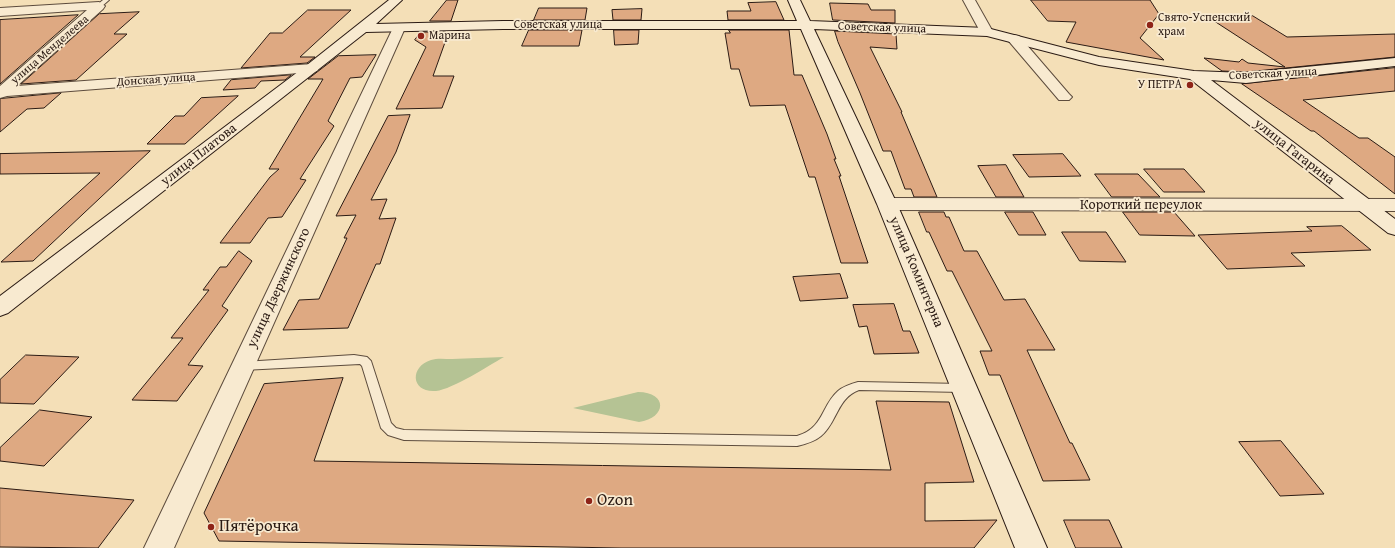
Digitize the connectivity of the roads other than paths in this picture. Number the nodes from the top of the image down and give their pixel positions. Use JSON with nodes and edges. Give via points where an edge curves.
{"nodes":[{"id":1,"x":396,"y":0,"type":"edge"},
{"id":2,"x":794,"y":0,"type":"edge"},
{"id":3,"x":969,"y":0,"type":"edge"},
{"id":4,"x":103,"y":3,"type":"edge"},
{"id":5,"x":0,"y":12,"type":"edge"},
{"id":6,"x":804,"y":25,"type":"junction"},
{"id":7,"x":363,"y":28,"type":"junction"},
{"id":8,"x":399,"y":28,"type":"junction"},
{"id":9,"x":987,"y":32,"type":"junction"},
{"id":10,"x":1014,"y":39,"type":"junction"},
{"id":11,"x":1395,"y":62,"type":"edge"},
{"id":12,"x":312,"y":68,"type":"junction"},
{"id":13,"x":1194,"y":75,"type":"junction"},
{"id":14,"x":1,"y":93,"type":"edge"},
{"id":15,"x":1064,"y":97,"type":"dead end"},
{"id":16,"x":887,"y":204,"type":"junction"},
{"id":17,"x":1395,"y":205,"type":"edge"},
{"id":18,"x":1363,"y":206,"type":"junction"},
{"id":19,"x":1395,"y":229,"type":"edge"},
{"id":20,"x":0,"y":308,"type":"edge"},
{"id":21,"x":243,"y":366,"type":"junction"},
{"id":22,"x":964,"y":388,"type":"junction"},
{"id":23,"x":159,"y":548,"type":"edge"},
{"id":24,"x":1031,"y":548,"type":"edge"}],
"edges":[{"from":1,"to":7,"type":"street","name":"улица Платова"},
{"from":2,"to":6,"type":"street","name":"улица Коминтерна"},
{"from":3,"to":9,"type":"street"},
{"from":4,"to":5,"type":"street","name":"улица Менделеева"},
{"from":4,"to":14,"type":"street","name":"улица Менделеева"},
{"from":6,"to":8,"type":"street","name":"Советская улица","via":[[597,24]]},
{"from":6,"to":9,"type":"street","name":"Советская улица"},
{"from":6,"to":16,"type":"street","name":"улица Коминтерна"},
{"from":7,"to":8,"type":"street","name":"Советская улица"},
{"from":7,"to":12,"type":"street","name":"улица Платова"},
{"from":8,"to":21,"type":"street","name":"улица Дзержинского"},
{"from":9,"to":10,"type":"street","name":"Советская улица"},
{"from":10,"to":13,"type":"street","name":"Советская улица","via":[[1099,61]]},
{"from":10,"to":15,"type":"street"},
{"from":11,"to":13,"type":"street","name":"Советская улица","via":[[1246,78]]},
{"from":12,"to":14,"type":"street","name":"Донская улица"},
{"from":12,"to":20,"type":"street","name":"улица Платова"},
{"from":13,"to":18,"type":"street","name":"улица Гагарина"},
{"from":16,"to":18,"type":"street","name":"Короткий переулок"},
{"from":16,"to":22,"type":"street","name":"улица Коминтерна"},
{"from":17,"to":18,"type":"street","name":"Короткий переулок"},
{"from":18,"to":19,"type":"street","name":"улица Гагарина"},
{"from":21,"to":22,"type":"lane","via":[[362,360],[367,364],[385,425],[392,432],[404,435],[797,440],[810,437],[818,431],[841,393],[848,388]]},
{"from":21,"to":23,"type":"street","name":"улица Дзержинского"},
{"from":22,"to":24,"type":"street","name":"улица Коминтерна"}]}
